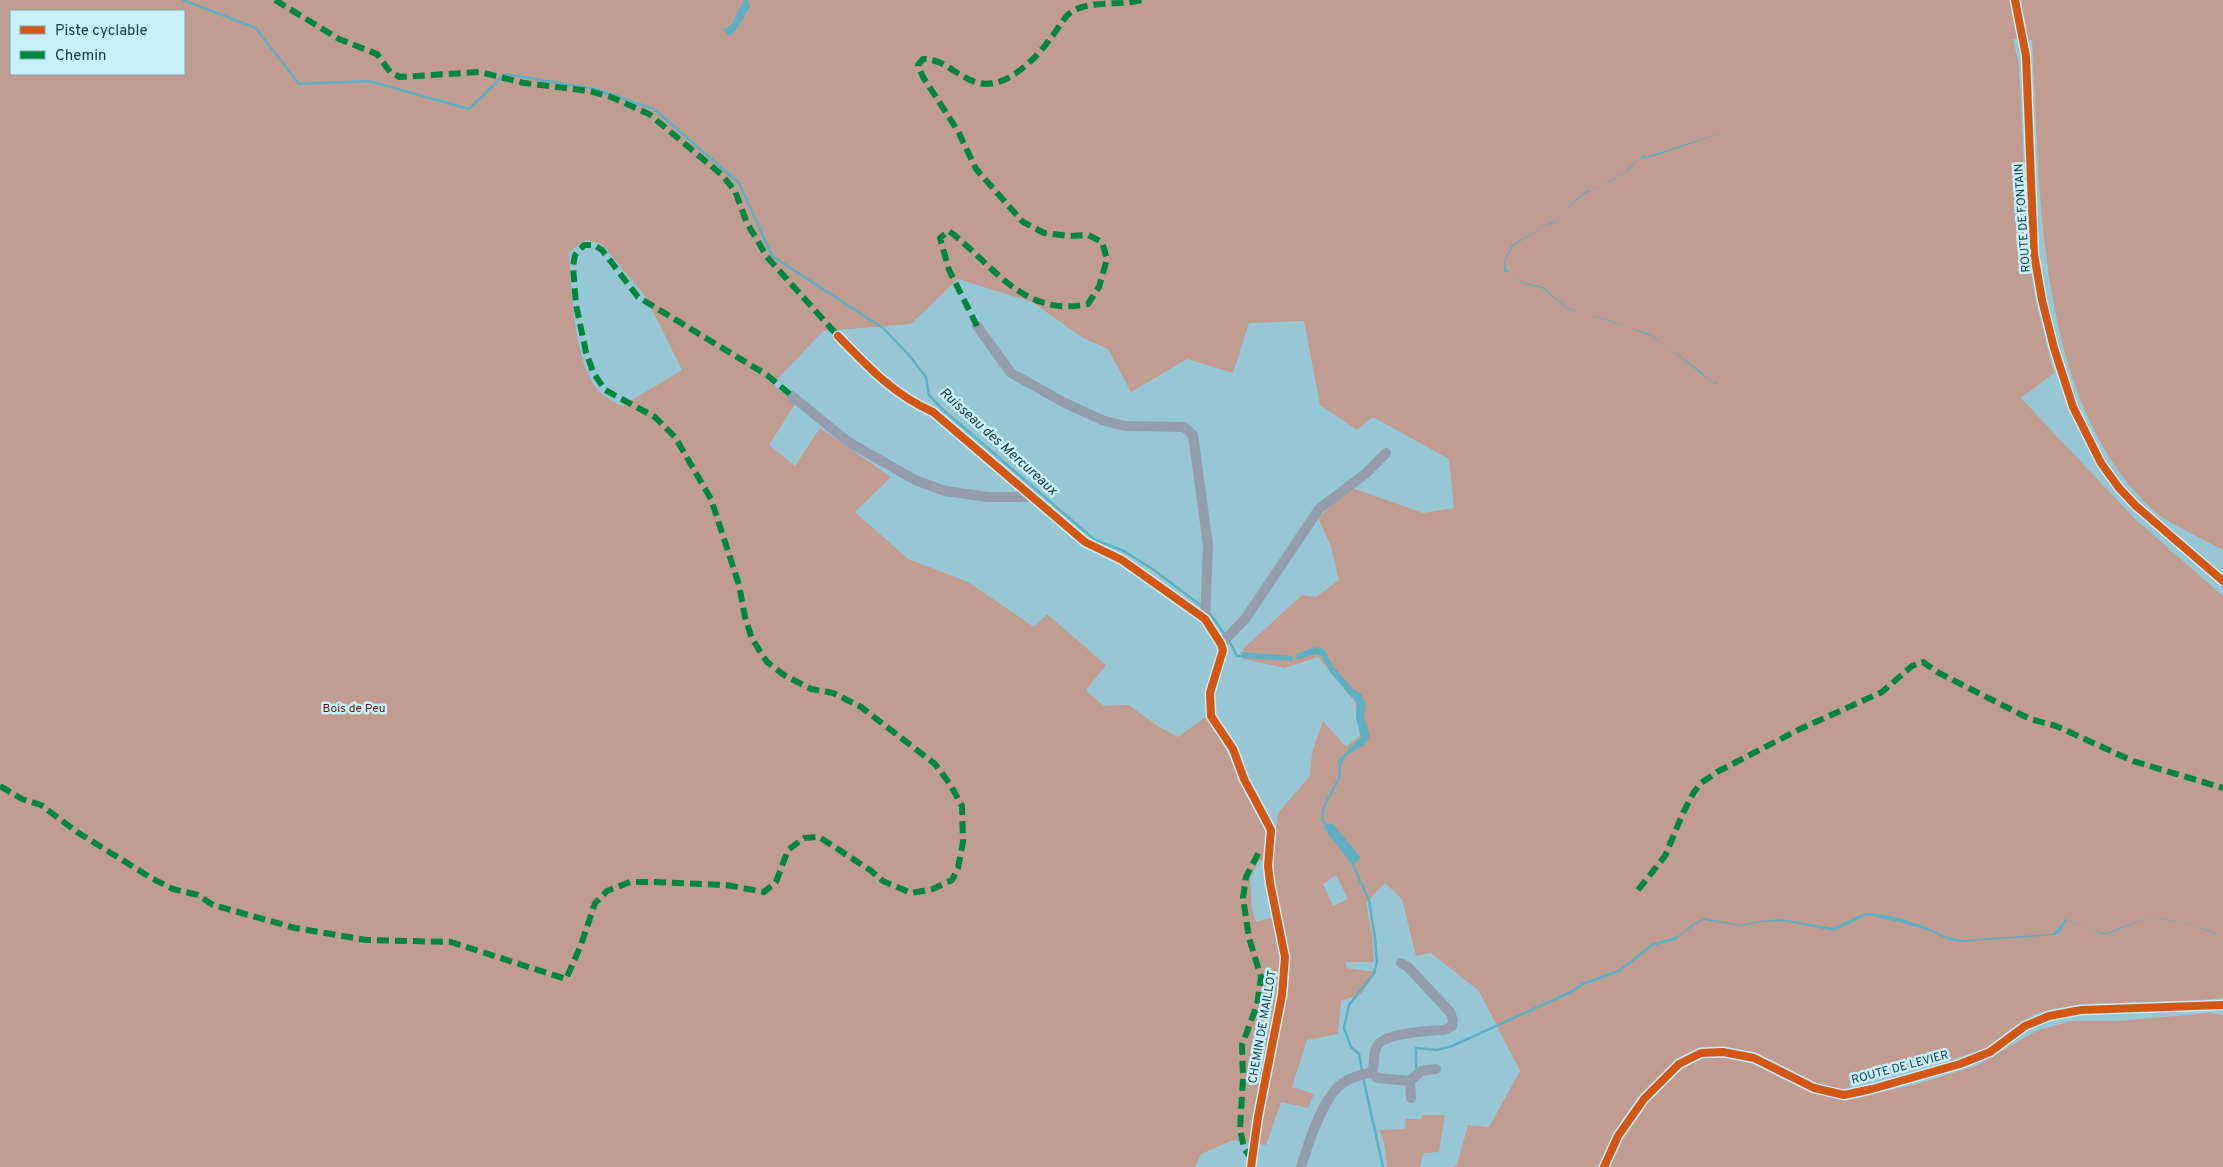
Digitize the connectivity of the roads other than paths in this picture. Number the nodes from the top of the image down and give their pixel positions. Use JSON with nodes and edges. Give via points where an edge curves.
{"nodes":[{"id":1,"x":2015,"y":0,"type":"edge"},
{"id":2,"x":977,"y":326,"type":"dead end"},
{"id":3,"x":838,"y":336,"type":"dead end"},
{"id":4,"x":792,"y":396,"type":"dead end"},
{"id":5,"x":1386,"y":453,"type":"dead end"},
{"id":6,"x":1030,"y":497,"type":"junction"},
{"id":7,"x":2223,"y":581,"type":"edge"},
{"id":8,"x":1206,"y":613,"type":"junction"},
{"id":9,"x":1225,"y":641,"type":"junction"},
{"id":10,"x":1401,"y":963,"type":"dead end"},
{"id":11,"x":2223,"y":1005,"type":"edge"},
{"id":12,"x":1436,"y":1069,"type":"dead end"},
{"id":13,"x":1366,"y":1074,"type":"junction"},
{"id":14,"x":1410,"y":1081,"type":"junction"},
{"id":15,"x":1411,"y":1098,"type":"dead end"},
{"id":16,"x":1251,"y":1167,"type":"edge"},
{"id":17,"x":1301,"y":1167,"type":"edge"},
{"id":18,"x":1604,"y":1167,"type":"edge"}],
"edges":[{"from":1,"to":7,"type":"street","name":"ROUTE DE FONTAIN","via":[[2026,56],[2034,254],[2054,348],[2073,407],[2101,463],[2119,488]]},
{"from":2,"to":8,"type":"street","via":[[1011,373],[1065,403],[1102,420],[1125,426],[1184,427],[1193,434],[1208,545]]},
{"from":3,"to":6,"type":"street","via":[[877,376],[912,403],[933,412]]},
{"from":4,"to":6,"type":"street","via":[[847,441],[915,480],[946,491],[988,497]]},
{"from":5,"to":9,"type":"street","via":[[1365,474],[1319,509],[1256,604]]},
{"from":6,"to":8,"type":"street","via":[[1086,542],[1122,560]]},
{"from":8,"to":9,"type":"street"},
{"from":9,"to":16,"type":"street","name":"CHEMIN DE MAILLOT","via":[[1210,693],[1211,716],[1233,749],[1244,779],[1271,830],[1270,883],[1285,957],[1282,995]]},
{"from":10,"to":13,"type":"street","via":[[1450,1012],[1454,1020],[1452,1026],[1444,1030],[1391,1037],[1379,1044],[1375,1064]]},
{"from":11,"to":18,"type":"street","name":"ROUTE DE LEVIER","via":[[2081,1010],[2049,1016],[2025,1026],[1990,1052],[1960,1064],[1844,1095],[1814,1088],[1754,1058],[1723,1052],[1702,1053],[1678,1064],[1644,1099],[1618,1136]]},
{"from":12,"to":14,"type":"street","via":[[1420,1071]]},
{"from":13,"to":14,"type":"street"},
{"from":13,"to":17,"type":"street","via":[[1346,1080],[1334,1092],[1310,1136]]},
{"from":14,"to":15,"type":"street"}]}
